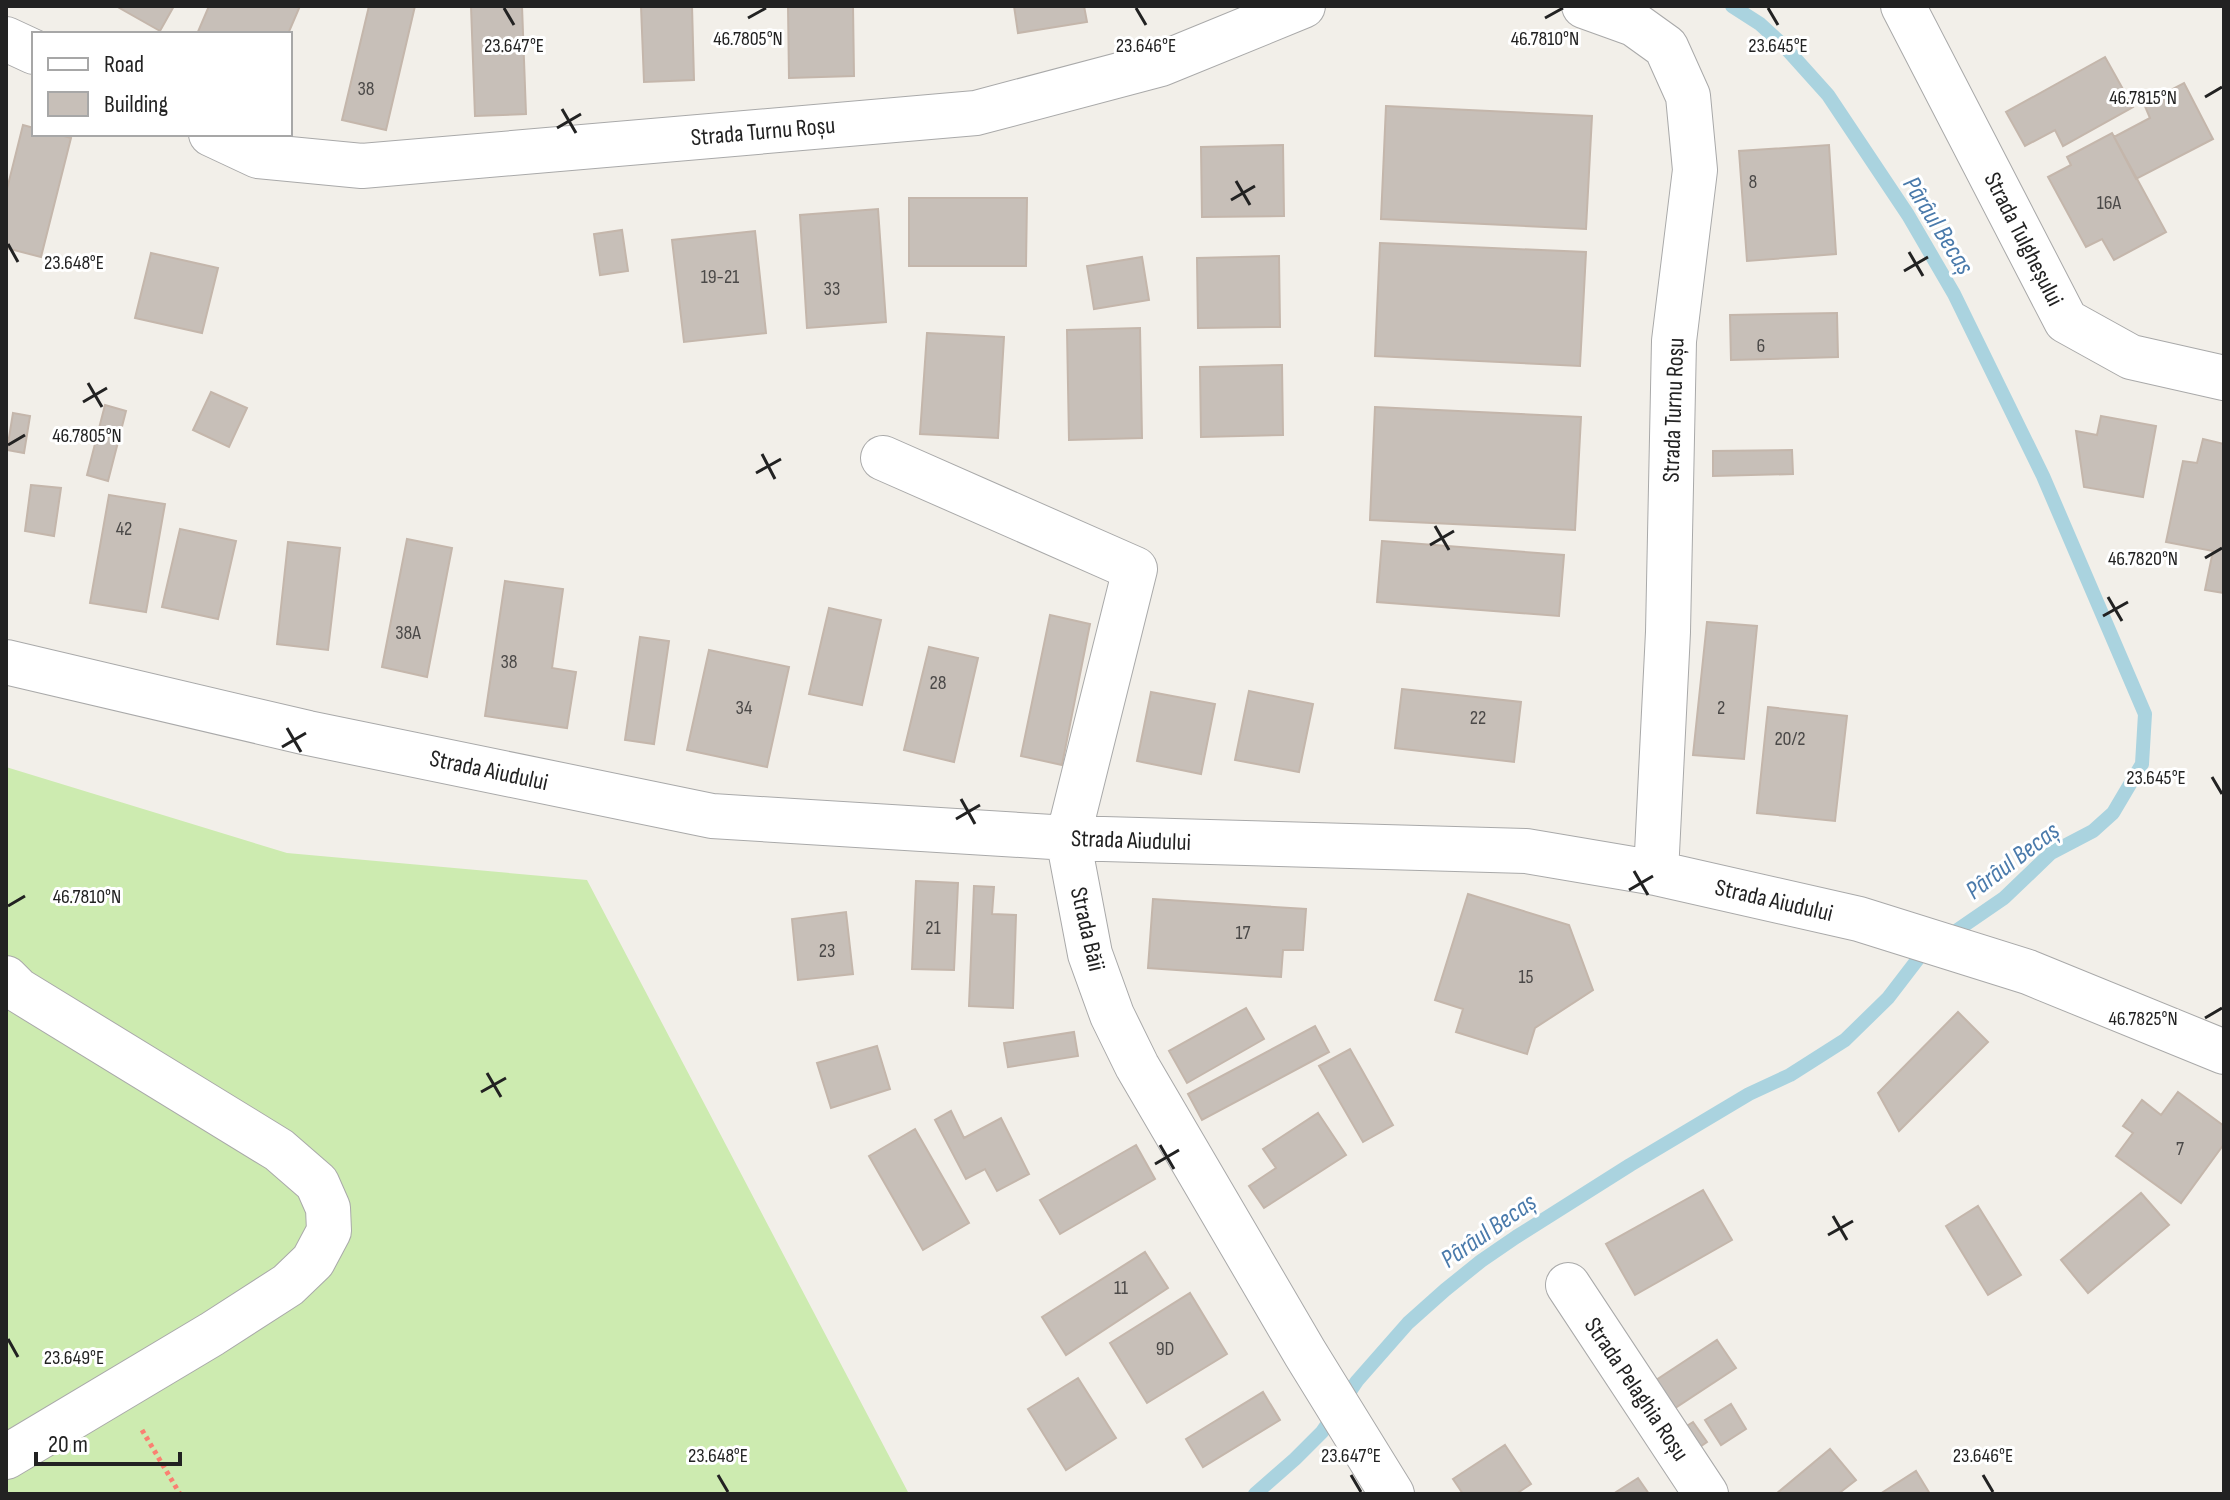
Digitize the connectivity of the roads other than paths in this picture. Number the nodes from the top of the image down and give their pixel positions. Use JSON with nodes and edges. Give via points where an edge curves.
{"nodes":[{"id":1,"x":1303,"y":6,"type":"edge"},
{"id":2,"x":1584,"y":6,"type":"edge"},
{"id":3,"x":1903,"y":6,"type":"edge"},
{"id":4,"x":6,"y":39,"type":"edge"},
{"id":5,"x":32,"y":51,"type":"edge"},
{"id":6,"x":215,"y":136,"type":"edge"},
{"id":7,"x":2224,"y":378,"type":"edge"},
{"id":8,"x":883,"y":458,"type":"dead end"},
{"id":9,"x":12,"y":676,"type":"edge"},
{"id":10,"x":1068,"y":838,"type":"junction"},
{"id":11,"x":1656,"y":873,"type":"junction"},
{"id":12,"x":6,"y":978,"type":"edge"},
{"id":13,"x":2224,"y":1052,"type":"edge"},
{"id":14,"x":1568,"y":1285,"type":"dead end"},
{"id":15,"x":6,"y":1457,"type":"edge"},
{"id":16,"x":1383,"y":1479,"type":"edge"},
{"id":17,"x":1706,"y":1494,"type":"edge"}],
"edges":[{"from":1,"to":6,"type":"street","name":"Strada Turnu Roșu","via":[[1161,64],[976,113],[362,166],[258,156]]},
{"from":2,"to":11,"type":"street","name":"Strada Turnu Roșu","via":[[1634,24],[1666,47],[1688,96],[1694,155],[1674,341]]},
{"from":3,"to":7,"type":"street","name":"Strada Tulgheșului","via":[[2066,321],[2131,357]]},
{"from":4,"to":5,"type":"street"},
{"from":8,"to":10,"type":"street","name":"Strada Băii","via":[[1135,569]]},
{"from":9,"to":10,"type":"street","name":"Strada Aiudului","via":[[712,816]]},
{"from":10,"to":11,"type":"street","name":"Strada Aiudului","via":[[1526,851]]},
{"from":10,"to":16,"type":"street","name":"Strada Băii","via":[[1090,954],[1137,1066]]},
{"from":11,"to":13,"type":"street","name":"Strada Aiudului","via":[[1859,919],[2028,972]]},
{"from":12,"to":15,"type":"street","via":[[279,1150],[317,1183],[328,1208],[329,1231],[313,1261],[288,1285]]},
{"from":14,"to":17,"type":"street","name":"Strada Pelaghia Roșu"}]}
